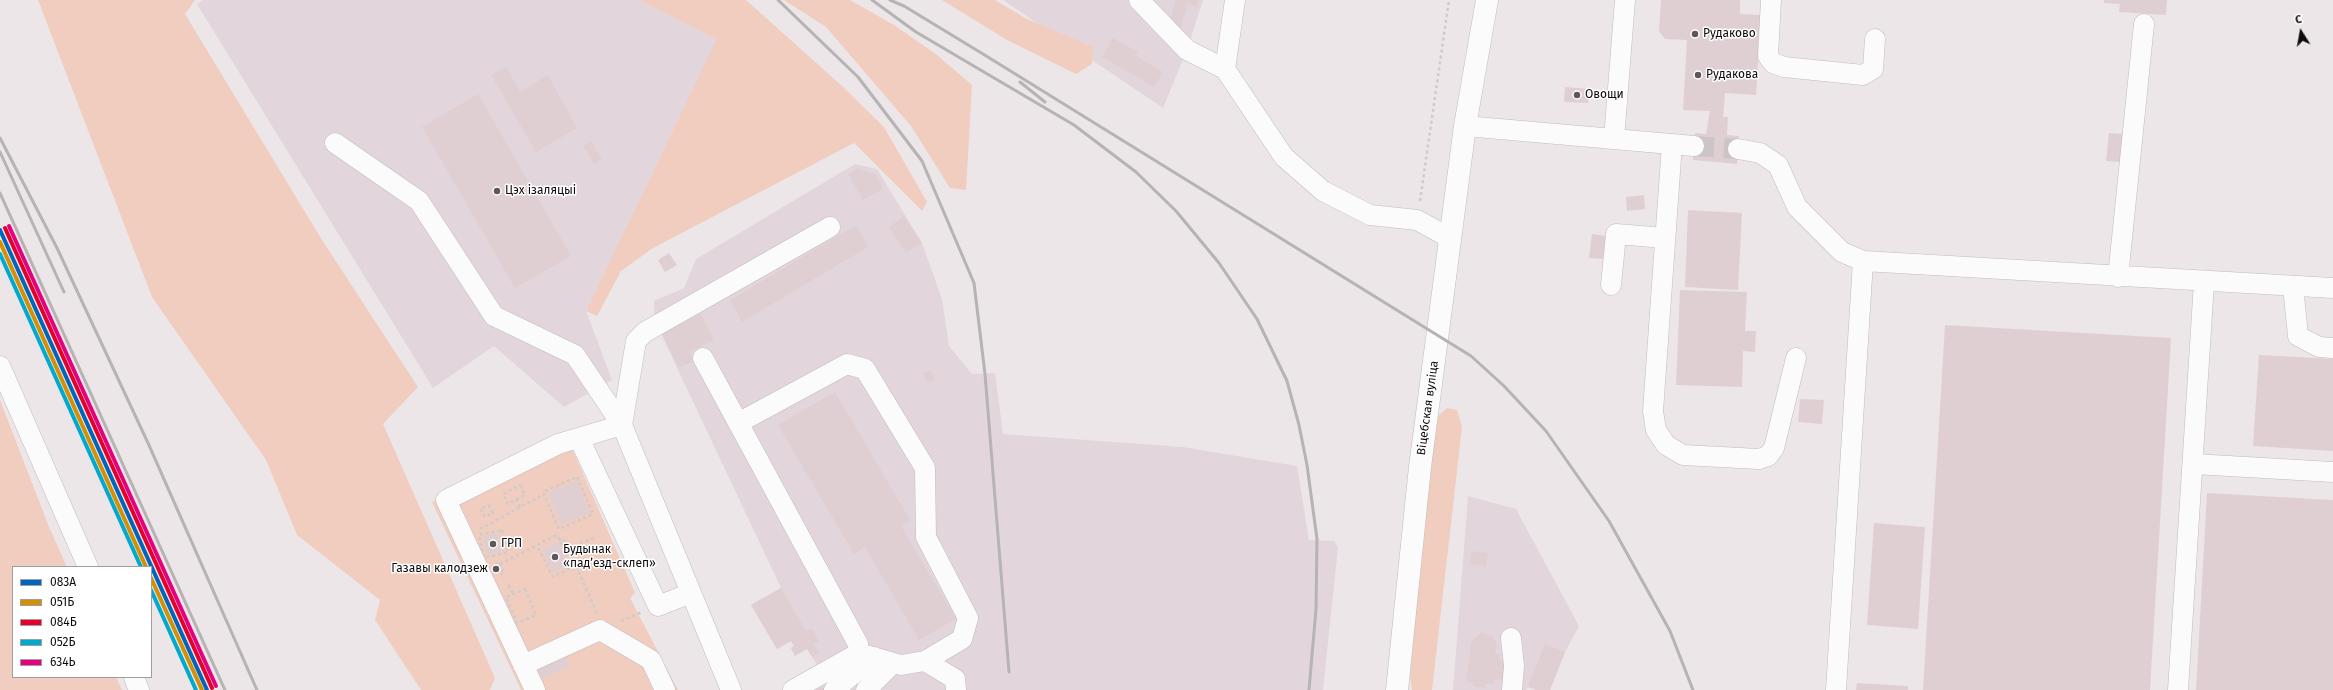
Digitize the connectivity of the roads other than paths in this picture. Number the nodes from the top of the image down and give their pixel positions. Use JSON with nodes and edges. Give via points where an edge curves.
{"nodes":[{"id":1,"x":1139,"y":0,"type":"edge"},
{"id":2,"x":1236,"y":0,"type":"edge"},
{"id":3,"x":1486,"y":0,"type":"edge"},
{"id":4,"x":1626,"y":0,"type":"edge"},
{"id":5,"x":1771,"y":0,"type":"edge"},
{"id":6,"x":2144,"y":24,"type":"dead end"},
{"id":7,"x":1876,"y":39,"type":"dead end"},
{"id":8,"x":1225,"y":69,"type":"junction"},
{"id":9,"x":1465,"y":126,"type":"junction"},
{"id":10,"x":1614,"y":139,"type":"junction"},
{"id":11,"x":335,"y":143,"type":"dead end"},
{"id":12,"x":1672,"y":144,"type":"junction"},
{"id":13,"x":1694,"y":146,"type":"tunnel mouth"},
{"id":14,"x":1738,"y":149,"type":"tunnel mouth"},
{"id":15,"x":830,"y":227,"type":"dead end"},
{"id":16,"x":1450,"y":238,"type":"junction"},
{"id":17,"x":1665,"y":238,"type":"junction"},
{"id":18,"x":1863,"y":261,"type":"junction"},
{"id":19,"x":2118,"y":277,"type":"junction"},
{"id":20,"x":2204,"y":282,"type":"junction"},
{"id":21,"x":1611,"y":285,"type":"dead end"},
{"id":22,"x":2293,"y":286,"type":"junction"},
{"id":23,"x":2333,"y":288,"type":"edge"},
{"id":24,"x":2333,"y":348,"type":"edge"},
{"id":25,"x":703,"y":358,"type":"dead end"},
{"id":26,"x":1796,"y":358,"type":"dead end"},
{"id":27,"x":0,"y":366,"type":"edge"},
{"id":28,"x":738,"y":423,"type":"junction"},
{"id":29,"x":622,"y":425,"type":"junction"},
{"id":30,"x":579,"y":438,"type":"junction"},
{"id":31,"x":2194,"y":464,"type":"junction"},
{"id":32,"x":2333,"y":472,"type":"edge"},
{"id":33,"x":88,"y":566,"type":"edge"},
{"id":34,"x":691,"y":593,"type":"junction"},
{"id":35,"x":1511,"y":638,"type":"dead end"},
{"id":36,"x":875,"y":657,"type":"junction"},
{"id":37,"x":925,"y":661,"type":"junction"},
{"id":38,"x":523,"y":665,"type":"junction"},
{"id":39,"x":134,"y":678,"type":"edge"},
{"id":40,"x":139,"y":690,"type":"edge"},
{"id":41,"x":535,"y":690,"type":"edge"},
{"id":42,"x":665,"y":690,"type":"edge"},
{"id":43,"x":731,"y":690,"type":"edge"},
{"id":44,"x":793,"y":690,"type":"edge"},
{"id":45,"x":834,"y":690,"type":"edge"},
{"id":46,"x":866,"y":690,"type":"edge"},
{"id":47,"x":956,"y":690,"type":"edge"},
{"id":48,"x":1397,"y":690,"type":"edge"},
{"id":49,"x":1512,"y":690,"type":"edge"},
{"id":50,"x":1836,"y":690,"type":"edge"},
{"id":51,"x":2178,"y":690,"type":"edge"}],
"edges":[{"from":1,"to":8,"type":"street","via":[[1187,50]]},
{"from":2,"to":8,"type":"street"},
{"from":3,"to":9,"type":"main road","name":"Віцебская вуліца"},
{"from":4,"to":10,"type":"street"},
{"from":5,"to":7,"type":"street","via":[[1768,56],[1773,63],[1784,67],[1863,74],[1873,69]]},
{"from":6,"to":19,"type":"street"},
{"from":8,"to":16,"type":"street","via":[[1284,157],[1323,191],[1370,214],[1417,220]]},
{"from":9,"to":10,"type":"street"},
{"from":9,"to":16,"type":"main road","name":"Віцебская вуліца"},
{"from":10,"to":12,"type":"street"},
{"from":11,"to":29,"type":"street","via":[[419,201],[494,316],[575,355]]},
{"from":12,"to":13,"type":"street"},
{"from":12,"to":17,"type":"street"},
{"from":14,"to":18,"type":"street","via":[[1760,153],[1778,165],[1797,207],[1842,252]]},
{"from":15,"to":29,"type":"street","via":[[645,332],[636,341]]},
{"from":16,"to":48,"type":"main road","name":"Віцебская вуліца","via":[[1420,467]]},
{"from":17,"to":21,"type":"street","via":[[1616,234]]},
{"from":17,"to":26,"type":"street","via":[[1653,411],[1656,430],[1666,445],[1683,455],[1759,459],[1768,456],[1776,441]]},
{"from":18,"to":19,"type":"street"},
{"from":18,"to":50,"type":"street"},
{"from":19,"to":20,"type":"street"},
{"from":20,"to":22,"type":"street"},
{"from":20,"to":31,"type":"street"},
{"from":22,"to":23,"type":"street"},
{"from":22,"to":24,"type":"street","via":[[2298,336],[2319,347]]},
{"from":25,"to":28,"type":"street"},
{"from":27,"to":33,"type":"street"},
{"from":28,"to":36,"type":"street","via":[[858,644]]},
{"from":28,"to":37,"type":"street","via":[[847,364],[865,369],[925,468],[926,537],[968,618],[962,639]]},
{"from":29,"to":30,"type":"street"},
{"from":29,"to":34,"type":"street"},
{"from":30,"to":34,"type":"street","via":[[658,606]]},
{"from":30,"to":38,"type":"street","via":[[558,444],[446,500],[471,536]]},
{"from":31,"to":32,"type":"street"},
{"from":31,"to":51,"type":"street"},
{"from":34,"to":43,"type":"street"},
{"from":35,"to":49,"type":"street","via":[[1514,666]]},
{"from":36,"to":37,"type":"street","via":[[901,665]]},
{"from":36,"to":44,"type":"street"},
{"from":36,"to":45,"type":"street"},
{"from":36,"to":46,"type":"street"},
{"from":37,"to":47,"type":"street","via":[[955,679]]},
{"from":38,"to":41,"type":"street"},
{"from":38,"to":42,"type":"street","via":[[602,629],[651,660]]},
{"from":39,"to":40,"type":"street"}]}
